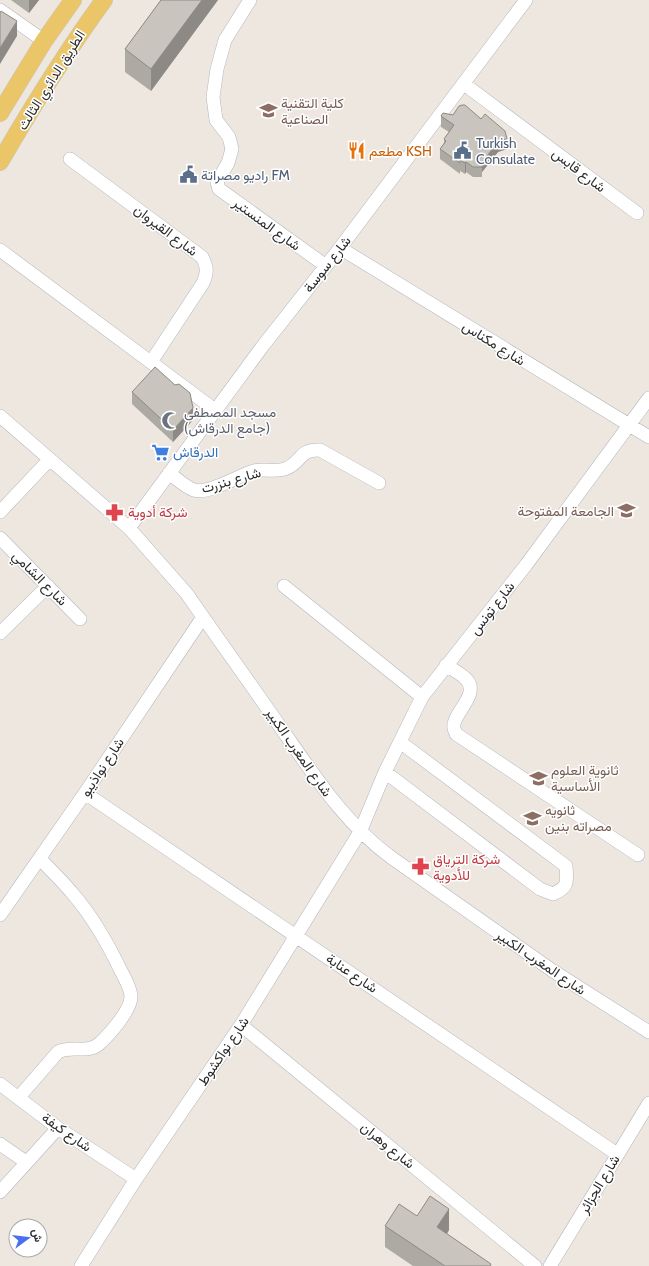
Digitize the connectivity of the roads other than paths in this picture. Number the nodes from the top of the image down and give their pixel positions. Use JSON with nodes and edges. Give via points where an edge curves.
{"nodes":[{"id":1,"x":73,"y":0,"type":"edge"},
{"id":2,"x":104,"y":0,"type":"edge"},
{"id":3,"x":250,"y":0,"type":"edge"},
{"id":4,"x":526,"y":0,"type":"edge"},
{"id":5,"x":0,"y":10,"type":"edge"},
{"id":6,"x":44,"y":41,"type":"junction"},
{"id":7,"x":464,"y":84,"type":"junction"},
{"id":8,"x":3,"y":102,"type":"edge"},
{"id":9,"x":70,"y":159,"type":"dead end"},
{"id":10,"x":0,"y":162,"type":"edge"},
{"id":11,"x":637,"y":213,"type":"dead end"},
{"id":12,"x":340,"y":248,"type":"junction"},
{"id":13,"x":0,"y":250,"type":"edge"},
{"id":14,"x":326,"y":266,"type":"junction"},
{"id":15,"x":151,"y":362,"type":"junction"},
{"id":16,"x":649,"y":398,"type":"edge"},
{"id":17,"x":215,"y":410,"type":"junction"},
{"id":18,"x":0,"y":416,"type":"edge"},
{"id":19,"x":628,"y":426,"type":"junction"},
{"id":20,"x":649,"y":437,"type":"edge"},
{"id":21,"x":50,"y":459,"type":"junction"},
{"id":22,"x":169,"y":473,"type":"junction"},
{"id":23,"x":379,"y":483,"type":"dead end"},
{"id":24,"x":0,"y":512,"type":"edge"},
{"id":25,"x":129,"y":528,"type":"junction"},
{"id":26,"x":0,"y":538,"type":"edge"},
{"id":27,"x":48,"y":586,"type":"junction"},
{"id":28,"x":284,"y":586,"type":"dead end"},
{"id":29,"x":203,"y":617,"type":"junction"},
{"id":30,"x":80,"y":618,"type":"dead end"},
{"id":31,"x":0,"y":633,"type":"edge"},
{"id":32,"x":446,"y":665,"type":"junction"},
{"id":33,"x":422,"y":698,"type":"junction"},
{"id":34,"x":400,"y":742,"type":"junction"},
{"id":35,"x":384,"y":772,"type":"junction"},
{"id":36,"x":86,"y":793,"type":"junction"},
{"id":37,"x":360,"y":832,"type":"junction"},
{"id":38,"x":638,"y":855,"type":"dead end"},
{"id":39,"x":40,"y":859,"type":"junction"},
{"id":40,"x":1,"y":912,"type":"edge"},
{"id":41,"x":297,"y":935,"type":"junction"},
{"id":42,"x":240,"y":1025,"type":"junction"},
{"id":43,"x":649,"y":1032,"type":"edge"},
{"id":44,"x":0,"y":1084,"type":"edge"},
{"id":45,"x":19,"y":1097,"type":"junction"},
{"id":46,"x":649,"y":1103,"type":"edge"},
{"id":47,"x":58,"y":1128,"type":"junction"},
{"id":48,"x":0,"y":1144,"type":"edge"},
{"id":49,"x":617,"y":1154,"type":"junction"},
{"id":50,"x":26,"y":1162,"type":"junction"},
{"id":51,"x":136,"y":1179,"type":"junction"},
{"id":52,"x":0,"y":1192,"type":"edge"},
{"id":53,"x":81,"y":1266,"type":"edge"},
{"id":54,"x":535,"y":1266,"type":"edge"},
{"id":55,"x":550,"y":1266,"type":"edge"}],
"edges":[{"from":1,"to":6,"type":"main road","name":"الطريق الدائري الثالث"},
{"from":2,"to":10,"type":"main road","name":"الطريق الدائري الثالث","via":[[84,27]]},
{"from":3,"to":14,"type":"street","name":"شارع المنستير","via":[[225,40],[217,69],[213,97],[216,120],[229,137],[232,148],[228,163],[217,182],[219,189]]},
{"from":4,"to":7,"type":"street","name":"شارع سوسة"},
{"from":5,"to":6,"type":"street"},
{"from":6,"to":8,"type":"main road","name":"الطريق الدائري الثالث"},
{"from":7,"to":11,"type":"street","name":"شارع قابس"},
{"from":7,"to":12,"type":"street","name":"شارع سوسة"},
{"from":9,"to":15,"type":"street","name":"شارع القيروان","via":[[202,257],[207,266],[204,282]]},
{"from":12,"to":14,"type":"street","name":"شارع سوسة"},
{"from":12,"to":19,"type":"street","name":"شارع مكناس"},
{"from":13,"to":15,"type":"street"},
{"from":14,"to":17,"type":"street","name":"شارع سوسة"},
{"from":15,"to":17,"type":"street"},
{"from":16,"to":19,"type":"street","name":"شارع تونس"},
{"from":17,"to":22,"type":"street","name":"شارع سوسة"},
{"from":18,"to":21,"type":"street","name":"شارع المغرب الكبير"},
{"from":19,"to":20,"type":"street","name":"شارع مكناس"},
{"from":19,"to":32,"type":"street","name":"شارع تونس","via":[[526,565]]},
{"from":21,"to":24,"type":"street"},
{"from":21,"to":25,"type":"street","name":"شارع المغرب الكبير"},
{"from":22,"to":23,"type":"street","name":"شارع بنزرت","via":[[193,490],[205,491],[253,471],[283,470],[292,466],[303,454],[311,450],[320,450]]},
{"from":22,"to":25,"type":"street","name":"شارع سوسة"},
{"from":25,"to":29,"type":"street","name":"شارع المغرب الكبير","via":[[187,594]]},
{"from":26,"to":27,"type":"street","name":"شارع الشامي"},
{"from":27,"to":30,"type":"street","name":"شارع الشامي"},
{"from":27,"to":31,"type":"street"},
{"from":28,"to":33,"type":"street"},
{"from":29,"to":36,"type":"street","name":"شارع نواذيبو"},
{"from":29,"to":37,"type":"street","name":"شارع المغرب الكبير","via":[[329,796]]},
{"from":32,"to":33,"type":"street","name":"شارع تونس"},
{"from":32,"to":38,"type":"street","via":[[467,681],[470,687],[470,694],[454,723],[456,734]]},
{"from":33,"to":34,"type":"street","name":"شارع تونس"},
{"from":34,"to":35,"type":"street","name":"شارع تونس"},
{"from":34,"to":35,"type":"street","via":[[566,866],[567,881],[562,890],[553,894],[540,889]]},
{"from":35,"to":37,"type":"street","name":"شارع تونس"},
{"from":36,"to":39,"type":"street","name":"شارع نواذيبو"},
{"from":36,"to":41,"type":"street","name":"شارع عنابة"},
{"from":37,"to":41,"type":"street","name":"شارع نواكشوط"},
{"from":37,"to":43,"type":"street","name":"شارع المغرب الكبير","via":[[387,855],[553,971]]},
{"from":39,"to":40,"type":"street","name":"شارع نواذيبو"},
{"from":39,"to":45,"type":"street","via":[[73,894],[98,928],[121,970],[131,998],[126,1012],[99,1044],[88,1049],[66,1049],[58,1052]]},
{"from":41,"to":42,"type":"street","name":"شارع نواكشوط"},
{"from":41,"to":49,"type":"street","name":"شارع عنابة"},
{"from":42,"to":51,"type":"street","name":"شارع نواكشوط"},
{"from":42,"to":54,"type":"street","name":"شارع وهران"},
{"from":44,"to":45,"type":"street","name":"شارع كيفة"},
{"from":45,"to":47,"type":"street","name":"شارع كيفة"},
{"from":46,"to":49,"type":"street","name":"شارع الجزائر"},
{"from":47,"to":50,"type":"street"},
{"from":47,"to":51,"type":"street","name":"شارع كيفة"},
{"from":48,"to":50,"type":"street"},
{"from":49,"to":55,"type":"street","name":"شارع الجزائر"},
{"from":50,"to":52,"type":"street"},
{"from":51,"to":53,"type":"street","name":"شارع نواكشوط"}]}
